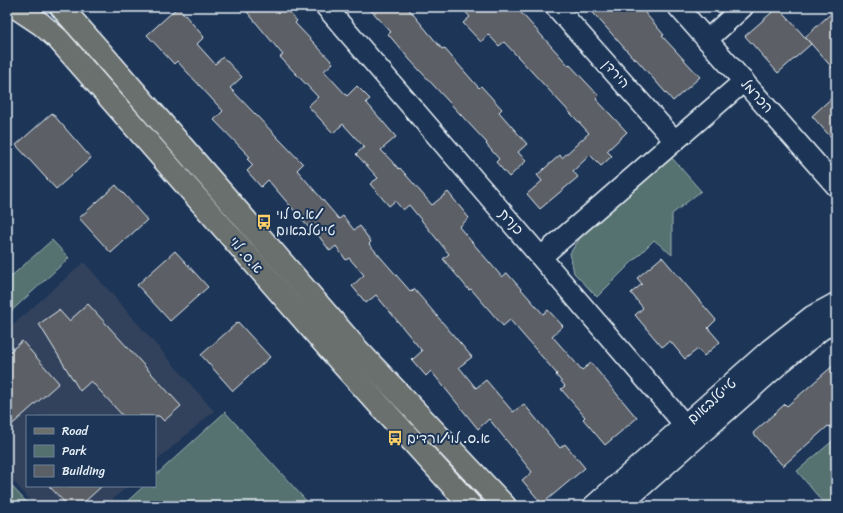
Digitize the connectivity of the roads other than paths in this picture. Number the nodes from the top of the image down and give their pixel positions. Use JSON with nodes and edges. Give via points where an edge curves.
{"nodes":[{"id":1,"x":60,"y":7,"type":"edge"},
{"id":2,"x":326,"y":7,"type":"edge"},
{"id":3,"x":556,"y":7,"type":"edge"},
{"id":4,"x":678,"y":7,"type":"edge"},
{"id":5,"x":743,"y":7,"type":"edge"},
{"id":6,"x":12,"y":8,"type":"edge"},
{"id":7,"x":707,"y":40,"type":"junction"},
{"id":8,"x":744,"y":81,"type":"junction"},
{"id":9,"x":675,"y":141,"type":"junction"},
{"id":10,"x":835,"y":182,"type":"edge"},
{"id":11,"x":541,"y":257,"type":"junction"},
{"id":12,"x":836,"y":303,"type":"edge"},
{"id":13,"x":836,"y":322,"type":"edge"},
{"id":14,"x":690,"y":432,"type":"junction"},
{"id":15,"x":471,"y":506,"type":"edge"},
{"id":16,"x":505,"y":506,"type":"edge"},
{"id":17,"x":593,"y":506,"type":"edge"},
{"id":18,"x":620,"y":506,"type":"edge"}],
"edges":[{"from":1,"to":16,"type":"main road","name":"א.ס. לוי","via":[[100,50],[357,349]]},
{"from":2,"to":11,"type":"street","name":"כנרת"},
{"from":3,"to":9,"type":"street","name":"הירדן"},
{"from":4,"to":7,"type":"street","name":"הכרמל"},
{"from":5,"to":7,"type":"street"},
{"from":6,"to":15,"type":"main road","name":"א.ס. לוי","via":[[41,24],[58,39],[344,366]]},
{"from":7,"to":8,"type":"street","name":"הכרמל"},
{"from":8,"to":9,"type":"street"},
{"from":8,"to":10,"type":"street","name":"הכרמל"},
{"from":9,"to":11,"type":"street"},
{"from":11,"to":14,"type":"street","name":"כנרת"},
{"from":12,"to":14,"type":"street","name":"טייטלבאום","via":[[792,331]]},
{"from":13,"to":14,"type":"street","name":"טייטלבאום","via":[[821,330]]},
{"from":14,"to":17,"type":"street","name":"טייטלבאום"},
{"from":14,"to":18,"type":"street","name":"טייטלבאום"}]}
